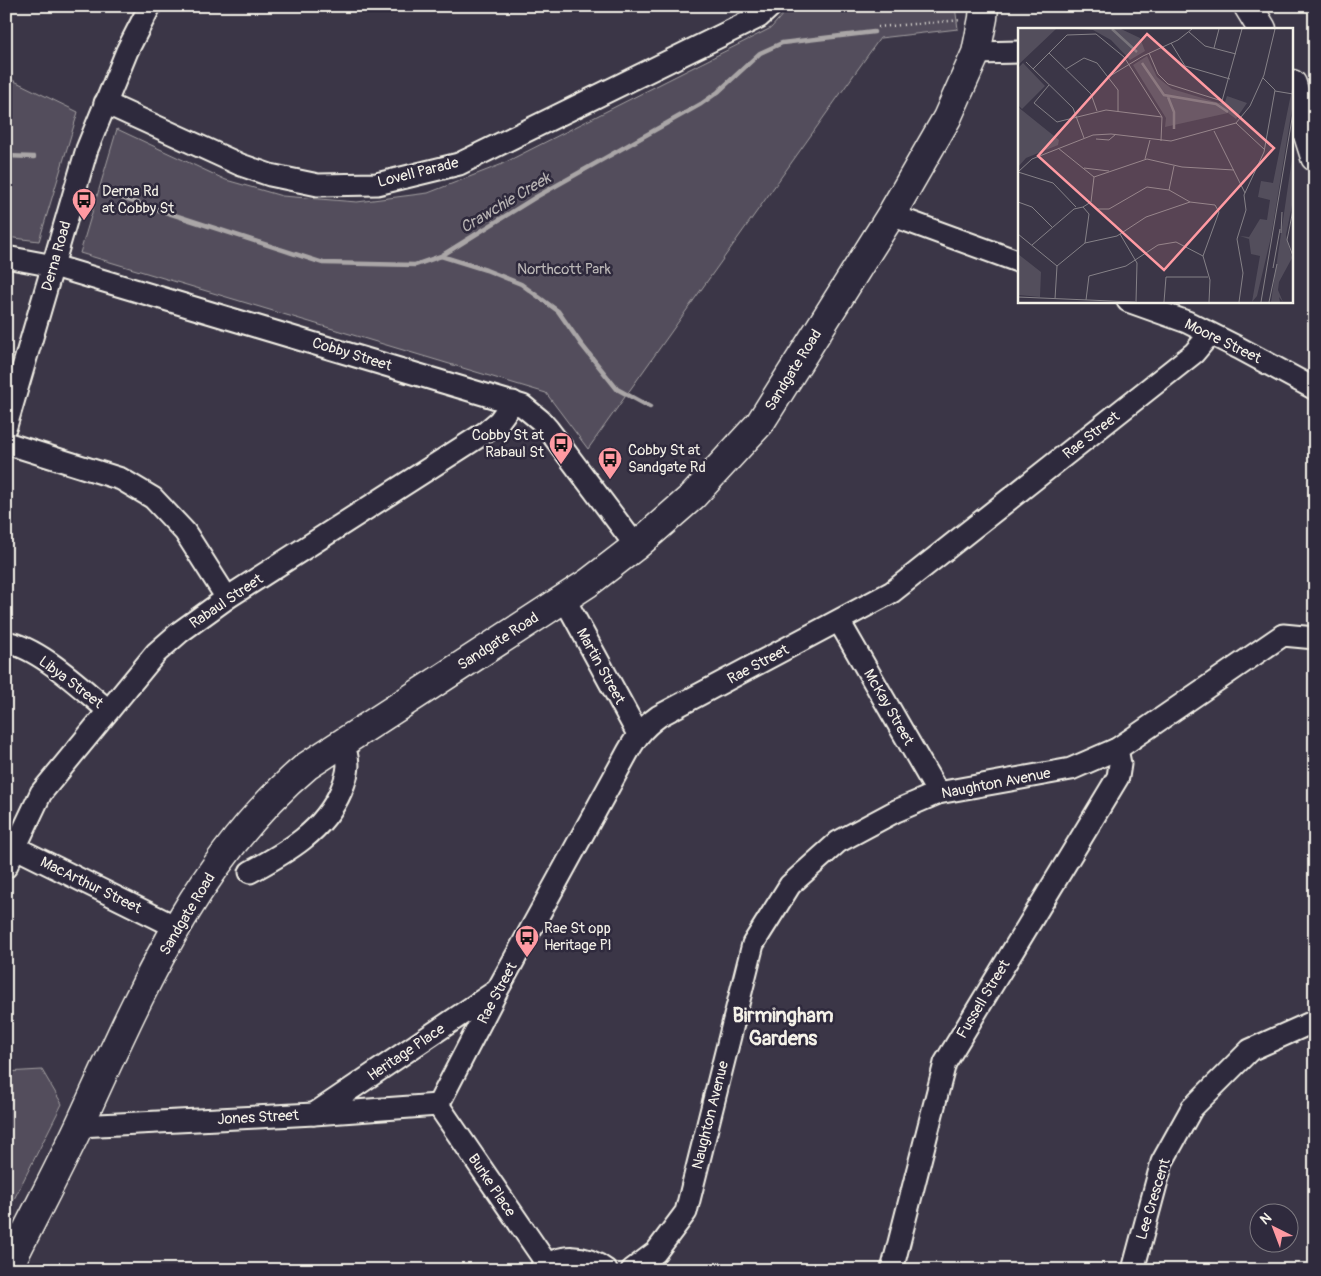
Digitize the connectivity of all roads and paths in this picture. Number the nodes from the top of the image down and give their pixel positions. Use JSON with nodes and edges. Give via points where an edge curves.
{"nodes":[{"id":1,"x":150,"y":6,"type":"edge"},
{"id":2,"x":771,"y":6,"type":"edge"},
{"id":3,"x":1248,"y":6,"type":"edge"},
{"id":4,"x":983,"y":12,"type":"edge"},
{"id":5,"x":878,"y":26,"type":"dead end"},
{"id":6,"x":1261,"y":28,"type":"edge"},
{"id":7,"x":1018,"y":52,"type":"edge"},
{"id":8,"x":976,"y":53,"type":"junction"},
{"id":9,"x":1294,"y":90,"type":"edge"},
{"id":10,"x":105,"y":103,"type":"junction"},
{"id":11,"x":1315,"y":157,"type":"edge"},
{"id":12,"x":891,"y":215,"type":"junction"},
{"id":13,"x":6,"y":257,"type":"edge"},
{"id":14,"x":1018,"y":261,"type":"edge"},
{"id":15,"x":54,"y":266,"type":"junction"},
{"id":16,"x":1131,"y":302,"type":"edge"},
{"id":17,"x":1210,"y":334,"type":"junction"},
{"id":18,"x":1315,"y":389,"type":"edge"},
{"id":19,"x":513,"y":402,"type":"junction"},
{"id":20,"x":6,"y":426,"type":"edge"},
{"id":21,"x":6,"y":443,"type":"edge"},
{"id":22,"x":636,"y":546,"type":"junction"},
{"id":23,"x":227,"y":598,"type":"junction"},
{"id":24,"x":564,"y":598,"type":"junction"},
{"id":25,"x":839,"y":621,"type":"junction"},
{"id":26,"x":1315,"y":638,"type":"edge"},
{"id":27,"x":6,"y":642,"type":"edge"},
{"id":28,"x":108,"y":710,"type":"junction"},
{"id":29,"x":638,"y":734,"type":"junction"},
{"id":30,"x":342,"y":742,"type":"junction"},
{"id":31,"x":1117,"y":749,"type":"junction"},
{"id":32,"x":938,"y":793,"type":"junction"},
{"id":33,"x":11,"y":845,"type":"edge"},
{"id":34,"x":6,"y":868,"type":"edge"},
{"id":35,"x":250,"y":872,"type":"dead end"},
{"id":36,"x":176,"y":927,"type":"junction"},
{"id":37,"x":498,"y":989,"type":"junction"},
{"id":38,"x":1315,"y":1021,"type":"edge"},
{"id":39,"x":438,"y":1105,"type":"junction"},
{"id":40,"x":314,"y":1114,"type":"junction"},
{"id":41,"x":79,"y":1126,"type":"junction"},
{"id":42,"x":544,"y":1267,"type":"edge"},
{"id":43,"x":7,"y":1270,"type":"edge"},
{"id":44,"x":606,"y":1270,"type":"edge"},
{"id":45,"x":632,"y":1270,"type":"edge"},
{"id":46,"x":892,"y":1270,"type":"edge"},
{"id":47,"x":1132,"y":1270,"type":"edge"}],
"edges":[{"from":1,"to":10,"type":"street","name":"Derna Road"},
{"from":2,"to":10,"type":"street","name":"Lovell Parade","via":[[759,17],[459,164],[377,184],[318,185],[270,175]]},
{"from":3,"to":6,"type":"main road"},
{"from":4,"to":5,"type":"path"},
{"from":4,"to":8,"type":"main road","name":"Sandgate Road"},
{"from":7,"to":8,"type":"street"},
{"from":8,"to":12,"type":"main road","name":"Sandgate Road","via":[[948,118]]},
{"from":9,"to":11,"type":"main road"},
{"from":10,"to":15,"type":"street","name":"Derna Road","via":[[87,149]]},
{"from":12,"to":14,"type":"street"},
{"from":12,"to":22,"type":"main road","name":"Sandgate Road","via":[[760,423],[693,496]]},
{"from":13,"to":15,"type":"street","name":"Cobby Street"},
{"from":15,"to":19,"type":"street","name":"Cobby Street"},
{"from":15,"to":20,"type":"street","name":"Derna Road"},
{"from":16,"to":17,"type":"street","name":"Moore Street"},
{"from":17,"to":18,"type":"street","name":"Moore Street"},
{"from":17,"to":25,"type":"street","name":"Rae Street","via":[[1194,353],[892,592]]},
{"from":19,"to":22,"type":"street","name":"Cobby Street","via":[[540,420]]},
{"from":19,"to":23,"type":"street","name":"Rabaul Street","via":[[486,432]]},
{"from":21,"to":23,"type":"street","via":[[121,479],[154,498],[186,532]]},
{"from":22,"to":24,"type":"main road","name":"Sandgate Road"},
{"from":23,"to":28,"type":"street","name":"Rabaul Street","via":[[156,653]]},
{"from":24,"to":29,"type":"street","name":"Martin Street"},
{"from":24,"to":30,"type":"main road","name":"Sandgate Road"},
{"from":25,"to":29,"type":"street","name":"Rae Street","via":[[659,716]]},
{"from":25,"to":32,"type":"street","name":"McKay Street"},
{"from":26,"to":31,"type":"street","name":"Naughton Avenue","via":[[1283,635]]},
{"from":27,"to":28,"type":"street","name":"Libya Street","via":[[42,658]]},
{"from":28,"to":33,"type":"street","name":"Rabaul Street","via":[[41,794]]},
{"from":29,"to":37,"type":"street","name":"Rae Street"},
{"from":30,"to":35,"type":"street","via":[[348,768],[329,814],[295,846]]},
{"from":30,"to":36,"type":"main road","name":"Sandgate Road","via":[[278,791],[214,868]]},
{"from":31,"to":32,"type":"street","name":"Naughton Avenue","via":[[1070,769]]},
{"from":31,"to":46,"type":"street","name":"Fussell Street","via":[[1118,777],[945,1063]]},
{"from":32,"to":45,"type":"street","name":"Naughton Avenue","via":[[838,842],[790,885],[753,944],[686,1212],[656,1252]]},
{"from":33,"to":34,"type":"street","name":"Rabaul Street"},
{"from":33,"to":36,"type":"street","name":"MacArthur Street"},
{"from":36,"to":41,"type":"main road","name":"Sandgate Road","via":[[135,1004]]},
{"from":37,"to":39,"type":"street","name":"Rae Street"},
{"from":37,"to":40,"type":"street","name":"Heritage Place"},
{"from":38,"to":47,"type":"street","name":"Lee Crescent","via":[[1250,1050],[1192,1108],[1162,1162]]},
{"from":39,"to":40,"type":"street","name":"Jones Street"},
{"from":39,"to":42,"type":"street","name":"Burke Place"},
{"from":40,"to":41,"type":"street","name":"Jones Street"},
{"from":41,"to":43,"type":"main road","name":"Sandgate Road"},
{"from":42,"to":44,"type":"street","via":[[558,1259],[574,1257],[591,1260]]}]}
